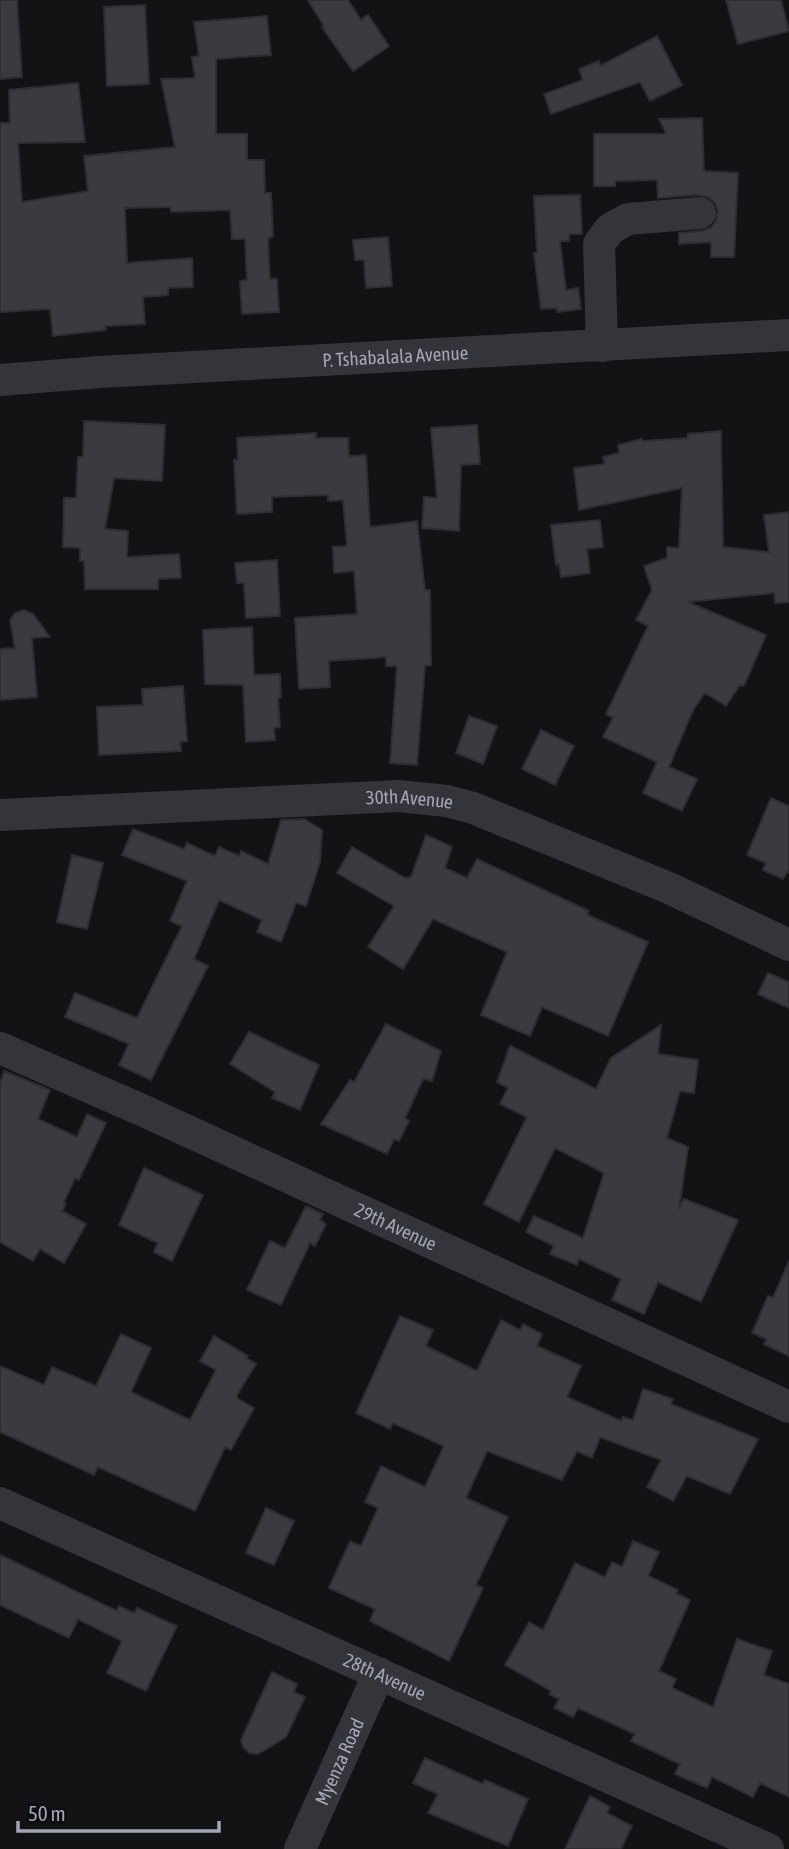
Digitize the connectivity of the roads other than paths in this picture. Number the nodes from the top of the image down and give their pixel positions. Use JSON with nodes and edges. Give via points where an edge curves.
{"nodes":[{"id":1,"x":700,"y":213,"type":"dead end"},
{"id":2,"x":789,"y":335,"type":"edge"},
{"id":3,"x":602,"y":346,"type":"junction"},
{"id":4,"x":0,"y":380,"type":"edge"},
{"id":5,"x":0,"y":815,"type":"edge"},
{"id":6,"x":789,"y":945,"type":"edge"},
{"id":7,"x":0,"y":1048,"type":"edge"},
{"id":8,"x":789,"y":1407,"type":"edge"},
{"id":9,"x":0,"y":1503,"type":"edge"},
{"id":10,"x":379,"y":1673,"type":"junction"},
{"id":11,"x":300,"y":1849,"type":"edge"},
{"id":12,"x":768,"y":1849,"type":"edge"}],
"edges":[{"from":1,"to":3,"type":"street","via":[[628,219],[610,229],[599,244]]},
{"from":2,"to":3,"type":"street","name":"P. Tshabalala Avenue"},
{"from":3,"to":4,"type":"street","name":"P. Tshabalala Avenue"},
{"from":5,"to":6,"type":"street","name":"30th Avenue","via":[[398,796],[447,801],[669,888]]},
{"from":7,"to":8,"type":"street","name":"29th Avenue"},
{"from":9,"to":10,"type":"street","name":"28th Avenue"},
{"from":10,"to":11,"type":"street","name":"Myenza Road"},
{"from":10,"to":12,"type":"street","name":"28th Avenue"}]}
